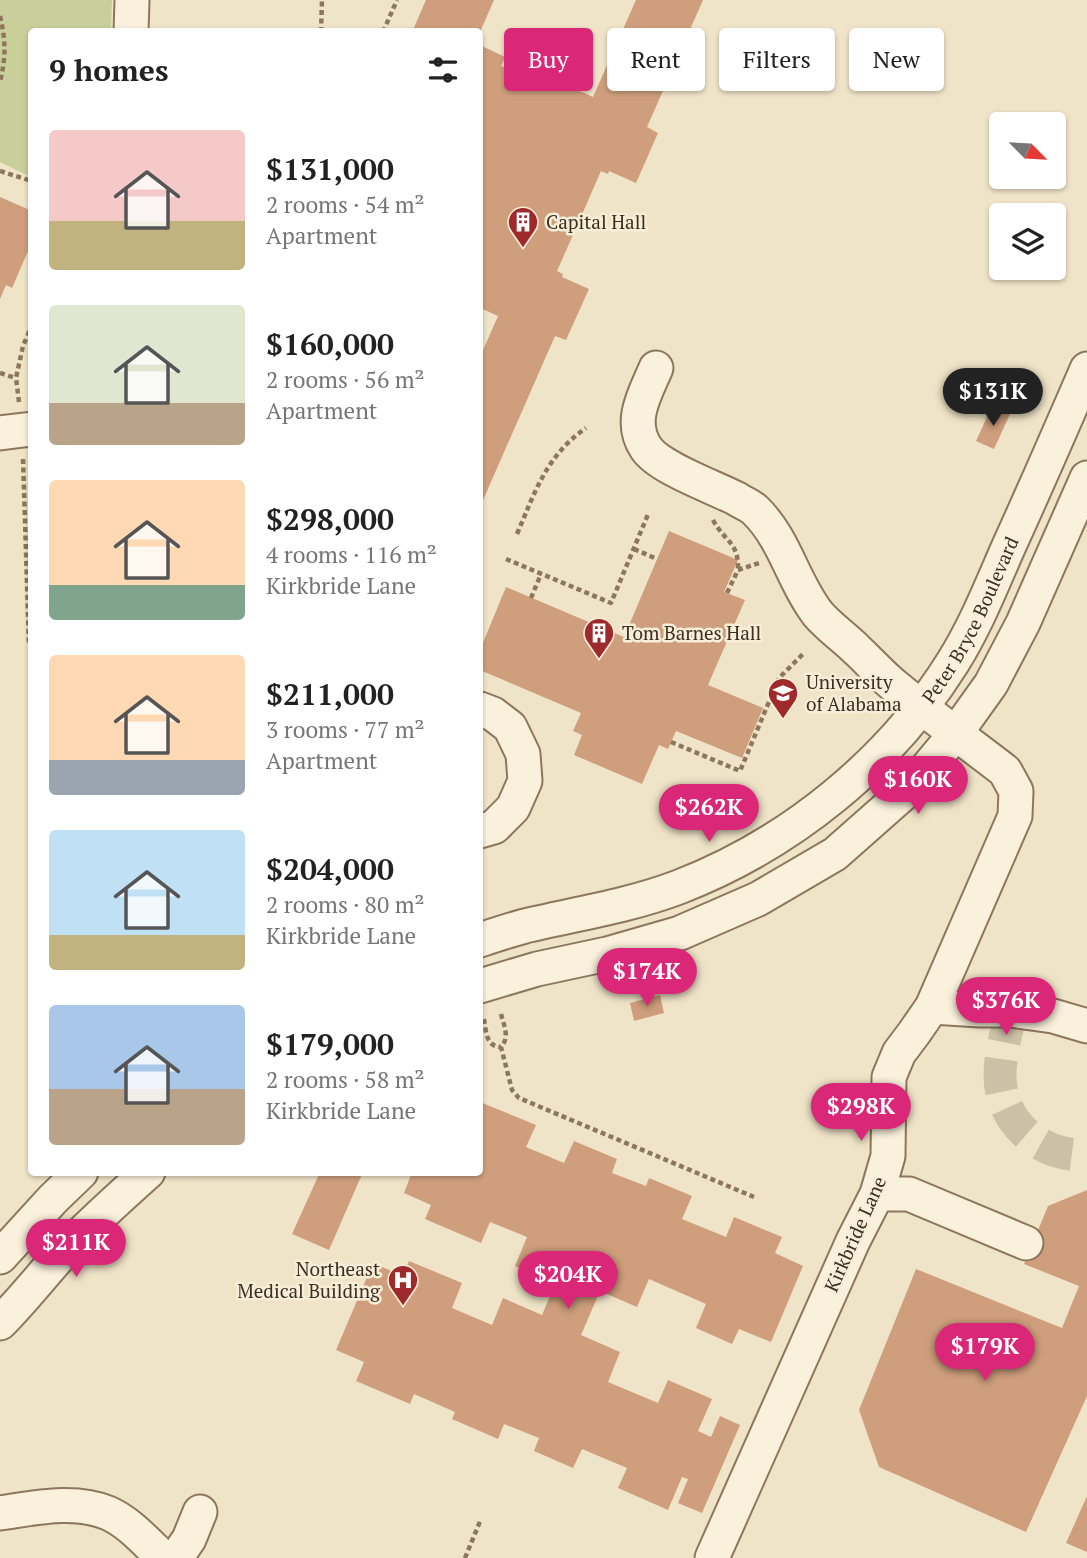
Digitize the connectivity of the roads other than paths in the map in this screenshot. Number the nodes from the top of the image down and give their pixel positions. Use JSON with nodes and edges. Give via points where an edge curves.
{"nodes":[{"id":1,"x":132,"y":0,"type":"edge"},
{"id":2,"x":131,"y":28,"type":"edge"},
{"id":3,"x":656,"y":368,"type":"dead end"},
{"id":4,"x":1087,"y":369,"type":"edge"},
{"id":5,"x":1087,"y":478,"type":"edge"},
{"id":6,"x":922,"y":708,"type":"junction"},
{"id":7,"x":483,"y":710,"type":"edge"},
{"id":8,"x":956,"y":733,"type":"junction"},
{"id":9,"x":483,"y":830,"type":"edge"},
{"id":10,"x":483,"y":939,"type":"edge"},
{"id":11,"x":483,"y":985,"type":"edge"},
{"id":12,"x":932,"y":1007,"type":"junction"},
{"id":13,"x":1087,"y":1026,"type":"edge"},
{"id":14,"x":77,"y":1176,"type":"edge"},
{"id":15,"x":144,"y":1176,"type":"edge"},
{"id":16,"x":877,"y":1194,"type":"junction"},
{"id":17,"x":1026,"y":1243,"type":"dead end"},
{"id":18,"x":0,"y":1257,"type":"edge"},
{"id":19,"x":0,"y":1323,"type":"edge"},
{"id":20,"x":200,"y":1512,"type":"dead end"},
{"id":21,"x":0,"y":1513,"type":"edge"},
{"id":22,"x":163,"y":1558,"type":"edge"},
{"id":23,"x":176,"y":1558,"type":"edge"},
{"id":24,"x":712,"y":1558,"type":"edge"}],
"edges":[{"from":1,"to":2,"type":"street"},
{"from":3,"to":6,"type":"street","name":"Kirkbride Lane","via":[[638,416],[641,438],[653,457],[754,509],[776,536],[820,616]]},
{"from":4,"to":6,"type":"street","name":"Peter Bryce Boulevard","via":[[982,607]]},
{"from":5,"to":8,"type":"street","via":[[1023,623],[991,684]]},
{"from":6,"to":8,"type":"street","name":"Kirkbride Lane"},
{"from":6,"to":10,"type":"street","name":"Peter Bryce Boulevard","via":[[827,803],[723,868],[677,888]]},
{"from":7,"to":9,"type":"street","via":[[510,727],[523,754],[525,781],[513,808],[494,827]]},
{"from":8,"to":11,"type":"street","via":[[912,786],[835,854],[758,899],[680,933]]},
{"from":8,"to":12,"type":"street","name":"Kirkbride Lane","via":[[1005,771],[1016,791],[1015,816]]},
{"from":12,"to":13,"type":"street","via":[[1011,1010]]},
{"from":12,"to":16,"type":"street","name":"Kirkbride Lane","via":[[899,1053],[890,1077],[888,1156]]},
{"from":14,"to":18,"type":"street"},
{"from":15,"to":19,"type":"street","via":[[64,1251]]},
{"from":16,"to":17,"type":"street","via":[[909,1194]]},
{"from":16,"to":24,"type":"street","name":"Kirkbride Lane"},
{"from":20,"to":23,"type":"street"},
{"from":21,"to":22,"type":"street","via":[[83,1506],[109,1513]]}]}
